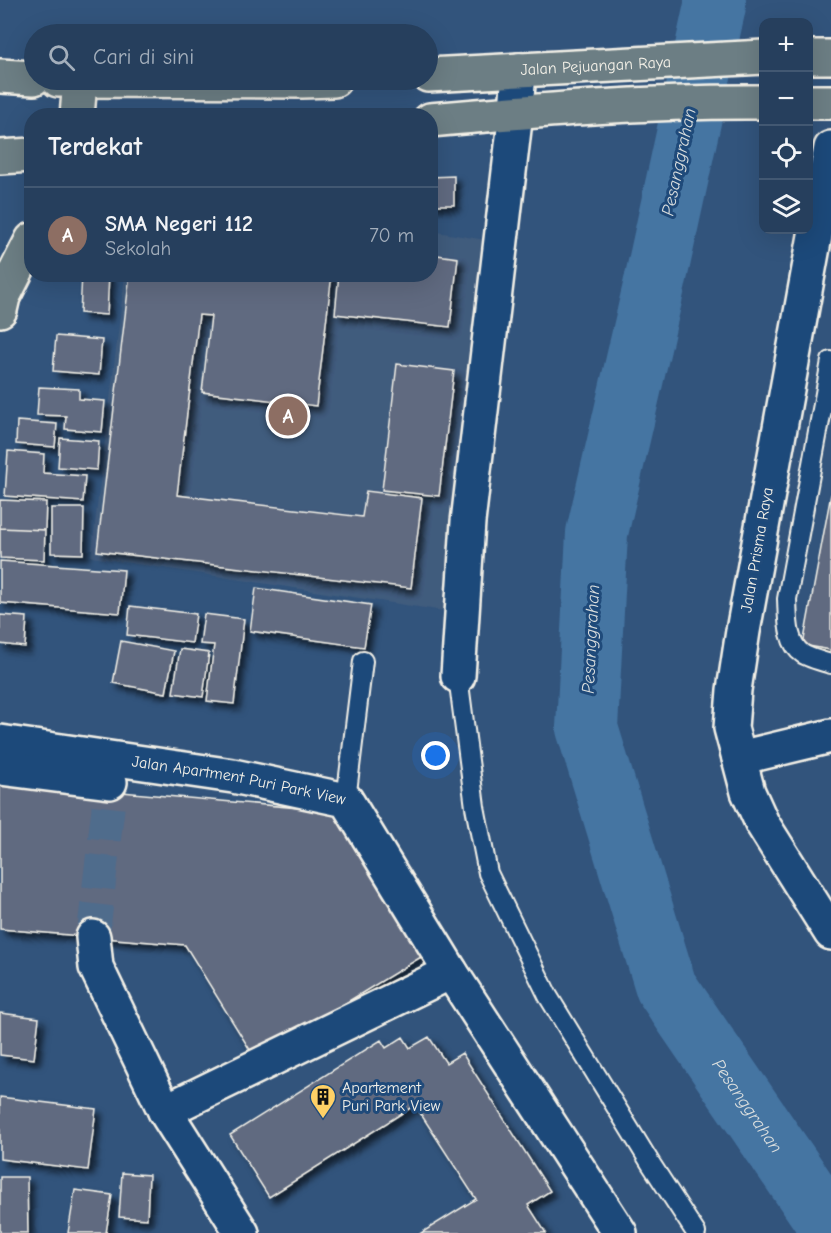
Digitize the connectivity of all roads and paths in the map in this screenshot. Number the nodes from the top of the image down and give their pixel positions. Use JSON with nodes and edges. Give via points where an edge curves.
{"nodes":[{"id":1,"x":759,"y":57,"type":"edge"},
{"id":2,"x":813,"y":57,"type":"edge"},
{"id":3,"x":831,"y":57,"type":"edge"},
{"id":4,"x":519,"y":70,"type":"junction"},
{"id":5,"x":438,"y":74,"type":"edge"},
{"id":6,"x":0,"y":76,"type":"edge"},
{"id":7,"x":24,"y":77,"type":"edge"},
{"id":8,"x":72,"y":90,"type":"edge"},
{"id":9,"x":755,"y":102,"type":"edge"},
{"id":10,"x":813,"y":102,"type":"edge"},
{"id":11,"x":831,"y":102,"type":"edge"},
{"id":12,"x":76,"y":108,"type":"edge"},
{"id":13,"x":516,"y":112,"type":"junction"},
{"id":14,"x":438,"y":119,"type":"edge"},
{"id":15,"x":831,"y":148,"type":"edge"},
{"id":16,"x":24,"y":156,"type":"edge"},
{"id":17,"x":0,"y":157,"type":"edge"},
{"id":18,"x":24,"y":255,"type":"edge"},
{"id":19,"x":1,"y":300,"type":"edge"},
{"id":20,"x":831,"y":361,"type":"edge"},
{"id":21,"x":363,"y":661,"type":"dead end"},
{"id":22,"x":831,"y":664,"type":"edge"},
{"id":23,"x":458,"y":676,"type":"joint"},
{"id":24,"x":831,"y":736,"type":"edge"},
{"id":25,"x":0,"y":742,"type":"edge"},
{"id":26,"x":739,"y":759,"type":"junction"},
{"id":27,"x":0,"y":768,"type":"edge"},
{"id":28,"x":110,"y":777,"type":"junction"},
{"id":29,"x":346,"y":800,"type":"junction"},
{"id":30,"x":831,"y":933,"type":"edge"},
{"id":31,"x":93,"y":937,"type":"tunnel mouth"},
{"id":32,"x":451,"y":972,"type":"junction"},
{"id":33,"x":165,"y":1112,"type":"junction"},
{"id":34,"x":242,"y":1233,"type":"edge"},
{"id":35,"x":620,"y":1233,"type":"edge"},
{"id":36,"x":696,"y":1233,"type":"edge"}],
"edges":[{"from":1,"to":4,"type":"main road","name":"Jalan Pejuangan Raya"},
{"from":2,"to":3,"type":"main road"},
{"from":4,"to":5,"type":"main road","name":"Jalan Pejuangan Raya"},
{"from":4,"to":13,"type":"street"},
{"from":6,"to":7,"type":"main road"},
{"from":8,"to":12,"type":"main road"},
{"from":9,"to":13,"type":"main road"},
{"from":10,"to":11,"type":"main road"},
{"from":13,"to":14,"type":"main road"},
{"from":13,"to":23,"type":"street","via":[[468,522]]},
{"from":15,"to":26,"type":"street","name":"Jalan Prisma Raya","via":[[734,690],[731,728]]},
{"from":16,"to":17,"type":"main road"},
{"from":18,"to":19,"type":"main road"},
{"from":20,"to":22,"type":"lane","via":[[787,599],[792,641],[802,654]]},
{"from":21,"to":29,"type":"lane"},
{"from":23,"to":36,"type":"lane","via":[[488,873],[548,996]]},
{"from":24,"to":26,"type":"street"},
{"from":25,"to":28,"type":"street","name":"Jalan Apartment Puri Park View"},
{"from":26,"to":30,"type":"street","name":"Jalan Prisma Raya","via":[[762,823]]},
{"from":27,"to":28,"type":"street","name":"Jalan Apartment Puri Park View"},
{"from":28,"to":29,"type":"street","name":"Jalan Apartment Puri Park View","via":[[234,776]]},
{"from":29,"to":32,"type":"street","name":"Jalan Apartment Puri Park View"},
{"from":31,"to":33,"type":"street","via":[[96,967]]},
{"from":32,"to":33,"type":"street"},
{"from":32,"to":35,"type":"street","name":"Jalan Apartment Puri Park View"},
{"from":33,"to":34,"type":"street"}]}
